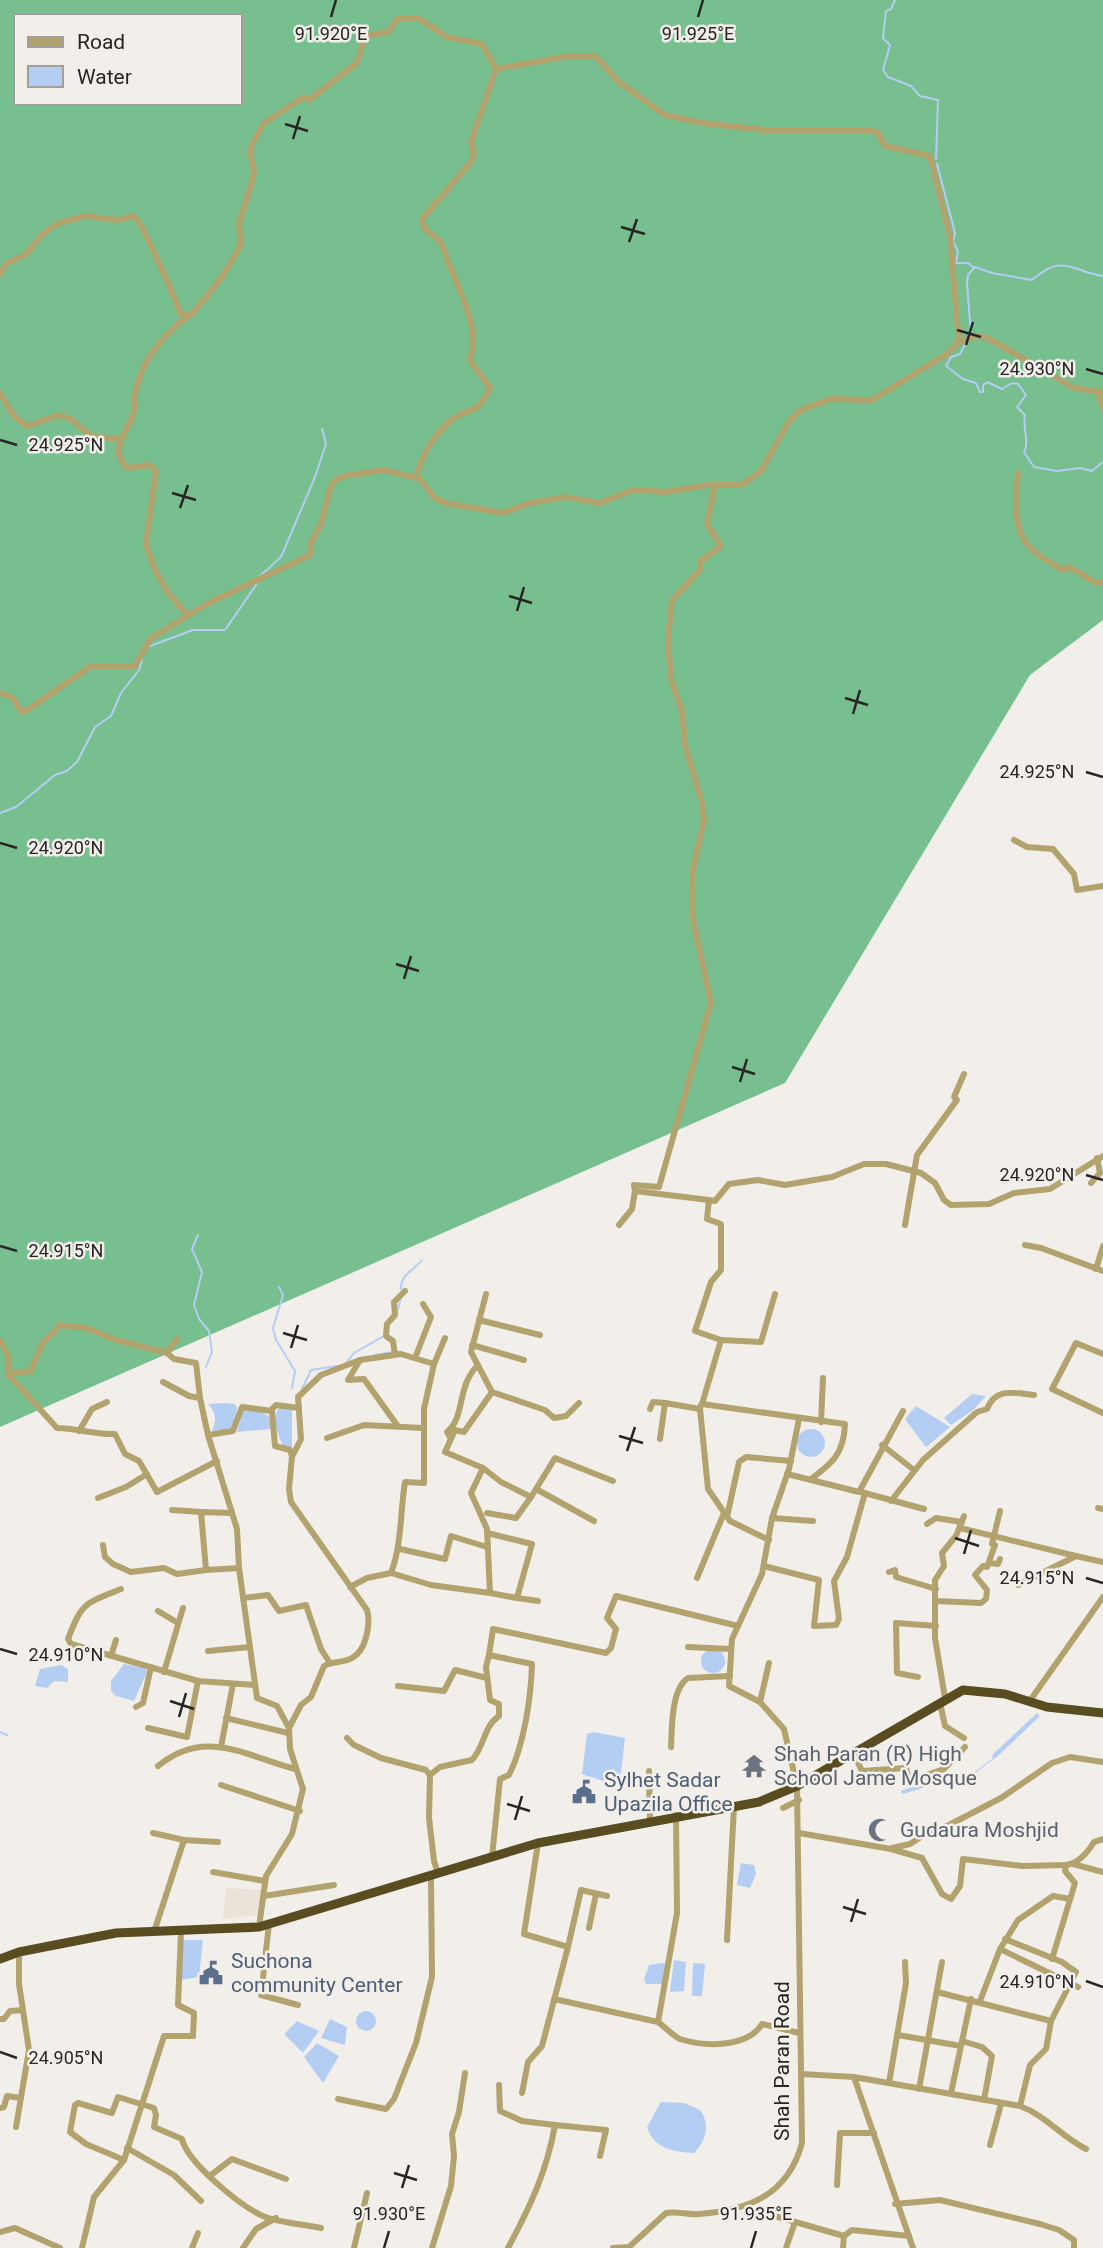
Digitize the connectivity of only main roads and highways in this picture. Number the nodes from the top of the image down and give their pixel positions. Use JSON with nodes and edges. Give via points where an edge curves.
{"nodes":[{"id":1,"x":1103,"y":1713,"type":"edge"},
{"id":2,"x":0,"y":1959,"type":"edge"}],
"edges":[{"from":1,"to":2,"type":"highway","via":[[963,1690],[797,1786],[759,1802],[538,1843],[259,1927],[116,1933]]}]}
